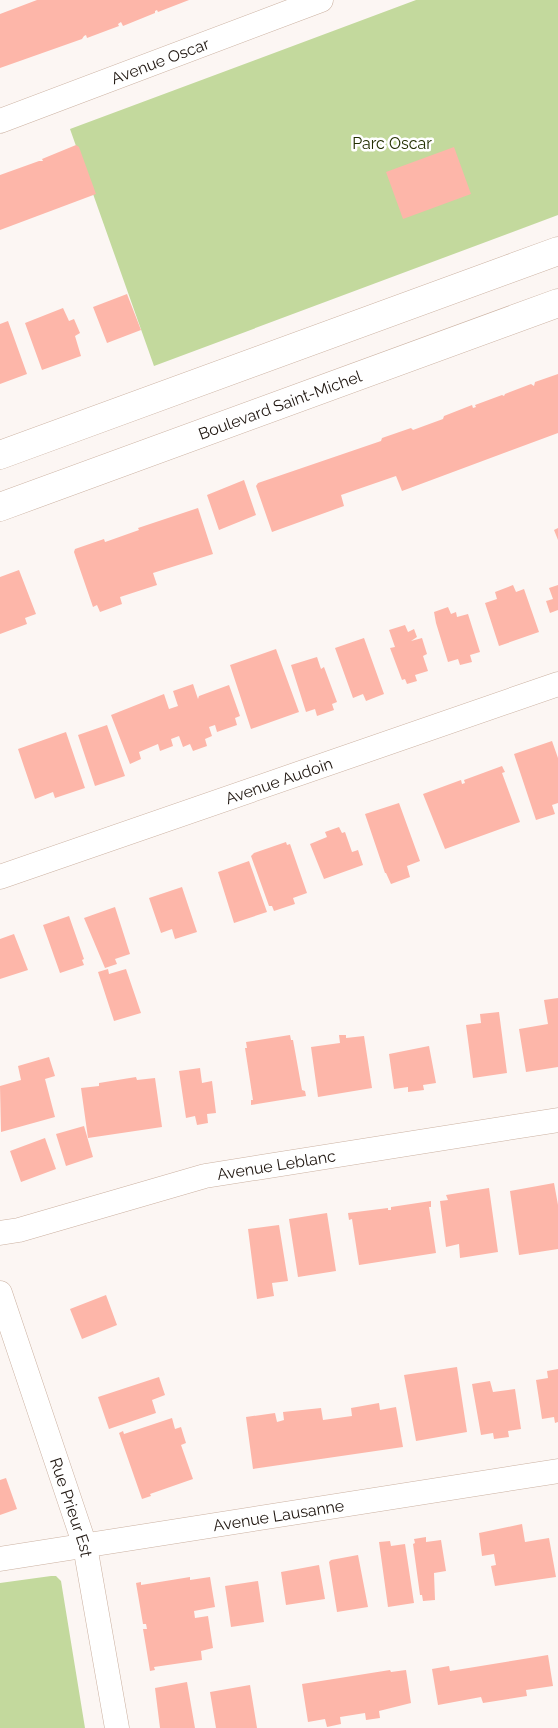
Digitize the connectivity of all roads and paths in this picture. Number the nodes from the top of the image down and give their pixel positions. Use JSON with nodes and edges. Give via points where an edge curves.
{"nodes":[{"id":1,"x":321,"y":0,"type":"edge"},
{"id":2,"x":286,"y":6,"type":"edge"},
{"id":3,"x":0,"y":120,"type":"edge"},
{"id":4,"x":558,"y":251,"type":"edge"},
{"id":5,"x":558,"y":302,"type":"edge"},
{"id":6,"x":0,"y":455,"type":"edge"},
{"id":7,"x":0,"y":507,"type":"edge"},
{"id":8,"x":558,"y":684,"type":"edge"},
{"id":9,"x":0,"y":877,"type":"edge"},
{"id":10,"x":558,"y":1120,"type":"edge"},
{"id":11,"x":0,"y":1233,"type":"edge"},
{"id":12,"x":0,"y":1292,"type":"edge"},
{"id":13,"x":558,"y":1471,"type":"edge"},
{"id":14,"x":84,"y":1546,"type":"junction"},
{"id":15,"x":0,"y":1559,"type":"edge"},
{"id":16,"x":117,"y":1728,"type":"edge"}],
"edges":[{"from":1,"to":2,"type":"street","name":"Avenue Oscar"},
{"from":2,"to":3,"type":"street","name":"Avenue Oscar"},
{"from":4,"to":6,"type":"main road"},
{"from":5,"to":7,"type":"main road","name":"Boulevard Saint-Michel"},
{"from":8,"to":9,"type":"street","name":"Avenue Audoin"},
{"from":10,"to":11,"type":"street","name":"Avenue Leblanc","via":[[205,1176]]},
{"from":12,"to":14,"type":"street","name":"Rue Prieur Est"},
{"from":13,"to":14,"type":"street","name":"Avenue Lausanne"},
{"from":14,"to":15,"type":"street","name":"Avenue Lausanne"},
{"from":14,"to":16,"type":"street","name":"Rue Prieur Est"}]}
